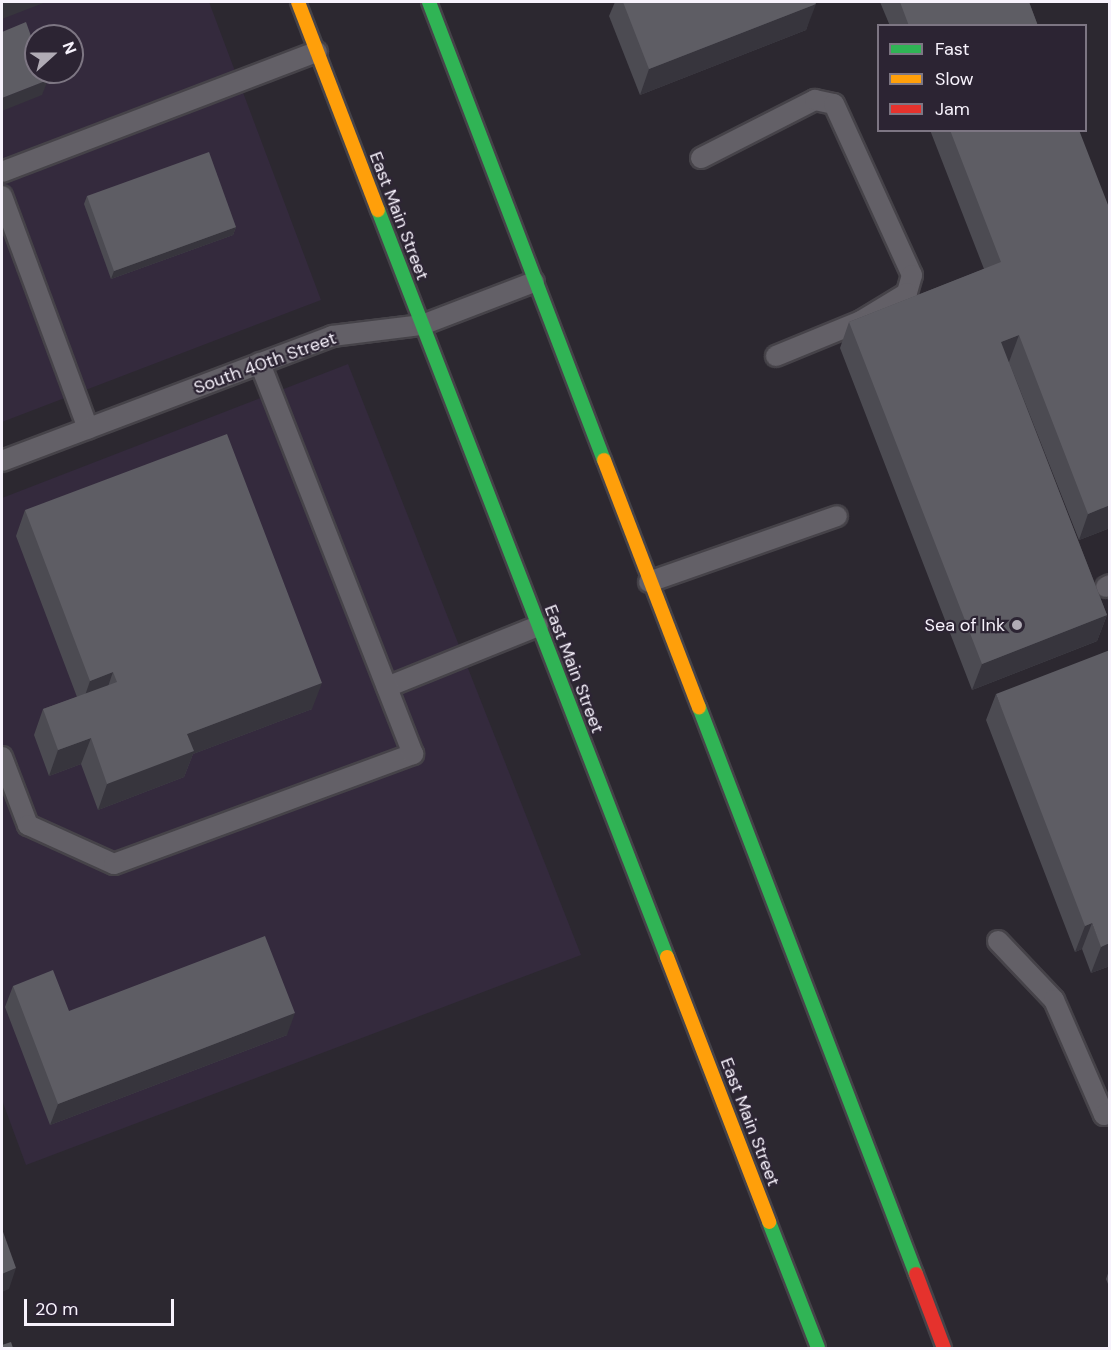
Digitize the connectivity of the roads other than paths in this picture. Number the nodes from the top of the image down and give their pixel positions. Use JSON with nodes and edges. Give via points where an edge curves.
{"nodes":[{"id":1,"x":298,"y":2,"type":"edge"},
{"id":2,"x":429,"y":2,"type":"edge"},
{"id":3,"x":318,"y":52,"type":"junction"},
{"id":4,"x":701,"y":158,"type":"dead end"},
{"id":5,"x":2,"y":172,"type":"edge"},
{"id":6,"x":2,"y":196,"type":"edge"},
{"id":7,"x":534,"y":282,"type":"junction"},
{"id":8,"x":422,"y":325,"type":"junction"},
{"id":9,"x":776,"y":356,"type":"dead end"},
{"id":10,"x":260,"y":363,"type":"junction"},
{"id":11,"x":88,"y":429,"type":"junction"},
{"id":12,"x":2,"y":461,"type":"edge"},
{"id":13,"x":837,"y":516,"type":"dead end"},
{"id":14,"x":649,"y":582,"type":"junction"},
{"id":15,"x":538,"y":626,"type":"junction"},
{"id":16,"x":387,"y":687,"type":"junction"},
{"id":17,"x":2,"y":757,"type":"edge"},
{"id":18,"x":998,"y":941,"type":"dead end"},
{"id":19,"x":1110,"y":1113,"type":"edge"},
{"id":20,"x":818,"y":1348,"type":"edge"},
{"id":21,"x":944,"y":1348,"type":"edge"}],
"edges":[{"from":1,"to":3,"type":"main road","name":"East Main Street"},
{"from":2,"to":7,"type":"main road"},
{"from":3,"to":5,"type":"lane"},
{"from":3,"to":8,"type":"main road","name":"East Main Street"},
{"from":4,"to":9,"type":"lane","via":[[815,100],[834,104],[912,275],[907,293],[861,321]]},
{"from":6,"to":11,"type":"lane"},
{"from":7,"to":8,"type":"lane","name":"South 40th Street"},
{"from":7,"to":14,"type":"main road"},
{"from":8,"to":10,"type":"lane","name":"South 40th Street","via":[[332,336]]},
{"from":8,"to":15,"type":"main road","name":"East Main Street"},
{"from":10,"to":11,"type":"lane","name":"South 40th Street"},
{"from":10,"to":16,"type":"lane"},
{"from":11,"to":12,"type":"lane","name":"South 40th Street"},
{"from":13,"to":14,"type":"lane"},
{"from":14,"to":21,"type":"main road"},
{"from":15,"to":16,"type":"lane"},
{"from":15,"to":20,"type":"main road","name":"East Main Street"},
{"from":16,"to":17,"type":"lane","via":[[413,754],[114,864],[28,825]]},
{"from":18,"to":19,"type":"lane","via":[[1054,1000],[1104,1115]]}]}
